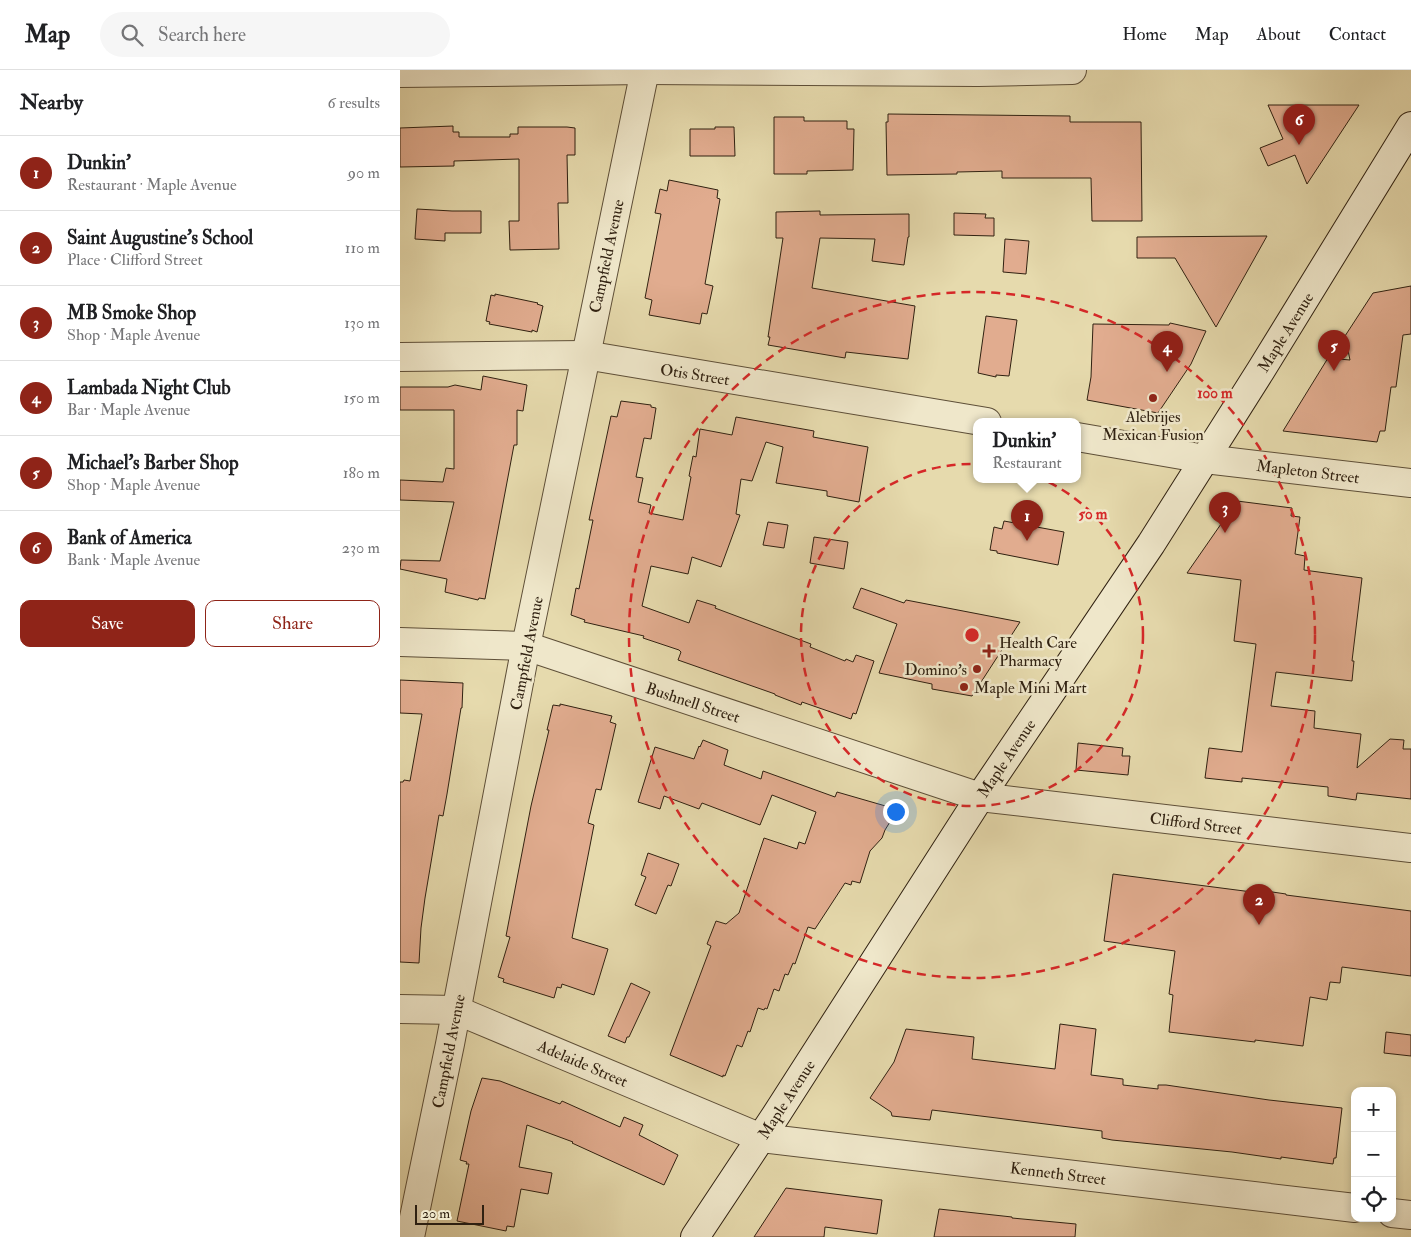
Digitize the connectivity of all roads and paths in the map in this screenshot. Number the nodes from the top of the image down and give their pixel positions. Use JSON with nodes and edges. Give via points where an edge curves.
{"nodes":[{"id":1,"x":645,"y":70,"type":"edge"},
{"id":2,"x":1072,"y":70,"type":"edge"},
{"id":3,"x":978,"y":71,"type":"edge"},
{"id":4,"x":400,"y":72,"type":"edge"},
{"id":5,"x":1411,"y":126,"type":"edge"},
{"id":6,"x":586,"y":356,"type":"junction"},
{"id":7,"x":400,"y":357,"type":"edge"},
{"id":8,"x":973,"y":420,"type":"edge"},
{"id":9,"x":1081,"y":438,"type":"edge"},
{"id":10,"x":1205,"y":459,"type":"junction"},
{"id":11,"x":1411,"y":482,"type":"edge"},
{"id":12,"x":400,"y":642,"type":"edge"},
{"id":13,"x":526,"y":646,"type":"junction"},
{"id":14,"x":980,"y":797,"type":"junction"},
{"id":15,"x":1411,"y":848,"type":"edge"},
{"id":16,"x":400,"y":1009,"type":"edge"},
{"id":17,"x":456,"y":1010,"type":"junction"},
{"id":18,"x":761,"y":1138,"type":"junction"},
{"id":19,"x":1351,"y":1208,"type":"edge"},
{"id":20,"x":1396,"y":1213,"type":"edge"},
{"id":21,"x":1411,"y":1215,"type":"edge"},
{"id":22,"x":410,"y":1237,"type":"edge"},
{"id":23,"x":695,"y":1237,"type":"edge"}],
"edges":[{"from":1,"to":3,"type":"street"},
{"from":1,"to":4,"type":"street"},
{"from":1,"to":6,"type":"street","name":"Campfield Avenue"},
{"from":2,"to":3,"type":"street"},
{"from":5,"to":10,"type":"street","name":"Maple Avenue"},
{"from":6,"to":7,"type":"street","name":"Otis Street"},
{"from":6,"to":8,"type":"street","name":"Otis Street"},
{"from":6,"to":13,"type":"street","name":"Campfield Avenue"},
{"from":9,"to":10,"type":"street"},
{"from":10,"to":11,"type":"street","name":"Mapleton Street"},
{"from":10,"to":14,"type":"street","name":"Maple Avenue"},
{"from":12,"to":13,"type":"street","name":"Bushnell Street"},
{"from":13,"to":14,"type":"street","name":"Bushnell Street"},
{"from":13,"to":17,"type":"street","name":"Campfield Avenue"},
{"from":14,"to":15,"type":"street","name":"Clifford Street"},
{"from":14,"to":18,"type":"street","name":"Maple Avenue"},
{"from":16,"to":17,"type":"street","name":"Adelaide Street"},
{"from":17,"to":18,"type":"street","name":"Adelaide Street"},
{"from":17,"to":22,"type":"street","name":"Campfield Avenue"},
{"from":18,"to":19,"type":"street","name":"Kenneth Street"},
{"from":18,"to":23,"type":"street","name":"Maple Avenue"},
{"from":20,"to":21,"type":"street"}]}
